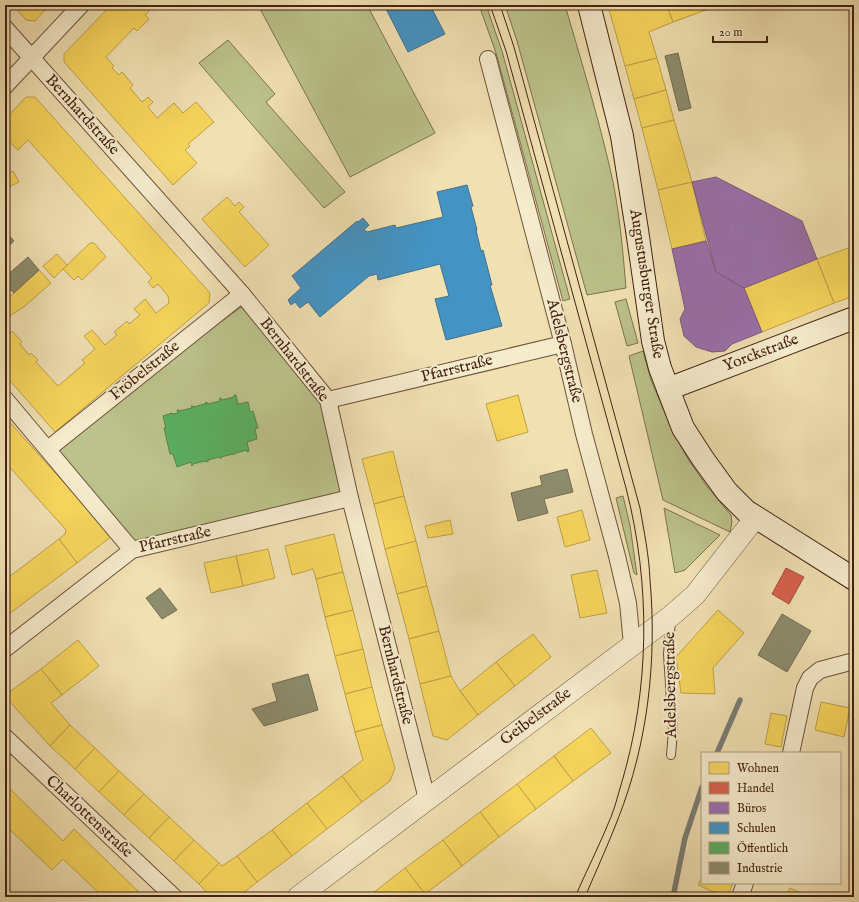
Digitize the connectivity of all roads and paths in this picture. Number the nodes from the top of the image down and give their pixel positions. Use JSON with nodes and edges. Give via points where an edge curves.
{"nodes":[{"id":1,"x":81,"y":5,"type":"edge"},
{"id":2,"x":589,"y":5,"type":"edge"},
{"id":3,"x":5,"y":28,"type":"edge"},
{"id":4,"x":32,"y":58,"type":"junction"},
{"id":5,"x":488,"y":59,"type":"dead end"},
{"id":6,"x":5,"y":86,"type":"edge"},
{"id":7,"x":242,"y":294,"type":"junction"},
{"id":8,"x":854,"y":318,"type":"edge"},
{"id":9,"x":562,"y":344,"type":"junction"},
{"id":10,"x":668,"y":389,"type":"junction"},
{"id":11,"x":5,"y":400,"type":"edge"},
{"id":12,"x":328,"y":400,"type":"junction"},
{"id":13,"x":48,"y":449,"type":"junction"},
{"id":14,"x":350,"y":498,"type":"junction"},
{"id":15,"x":755,"y":518,"type":"junction"},
{"id":16,"x":132,"y":550,"type":"junction"},
{"id":17,"x":854,"y":579,"type":"edge"},
{"id":18,"x":671,"y":616,"type":"junction"},
{"id":19,"x":632,"y":645,"type":"junction"},
{"id":20,"x":5,"y":649,"type":"edge"},
{"id":21,"x":854,"y":661,"type":"edge"},
{"id":22,"x":5,"y":737,"type":"edge"},
{"id":23,"x":791,"y":752,"type":"edge"},
{"id":24,"x":671,"y":755,"type":"dead end"},
{"id":25,"x":428,"y":799,"type":"junction"},
{"id":26,"x":745,"y":884,"type":"edge"},
{"id":27,"x":174,"y":897,"type":"edge"},
{"id":28,"x":298,"y":897,"type":"edge"},
{"id":29,"x":740,"y":897,"type":"edge"}],
"edges":[{"from":1,"to":4,"type":"street"},
{"from":2,"to":10,"type":"main road","name":"Augustusburger Straße","via":[[622,136],[653,341]]},
{"from":3,"to":4,"type":"street","name":"Bernhardstraße"},
{"from":4,"to":6,"type":"street"},
{"from":4,"to":7,"type":"street","name":"Bernhardstraße"},
{"from":5,"to":9,"type":"street","name":"Adelsbergstraße"},
{"from":7,"to":12,"type":"street","name":"Bernhardstraße"},
{"from":7,"to":13,"type":"street","name":"Fröbelstraße"},
{"from":8,"to":10,"type":"main road","name":"Yorckstraße"},
{"from":9,"to":12,"type":"street","name":"Pfarrstraße"},
{"from":9,"to":19,"type":"street","name":"Adelsbergstraße","via":[[618,556],[628,603]]},
{"from":10,"to":15,"type":"main road","name":"Augustusburger Straße","via":[[684,428],[702,459],[727,492]]},
{"from":11,"to":13,"type":"street"},
{"from":12,"to":14,"type":"street","name":"Bernhardstraße"},
{"from":13,"to":16,"type":"street"},
{"from":14,"to":16,"type":"street","name":"Pfarrstraße"},
{"from":14,"to":25,"type":"street","name":"Bernhardstraße"},
{"from":15,"to":17,"type":"main road","name":"Augustusburger Straße"},
{"from":15,"to":18,"type":"street","name":"Geibelstraße","via":[[695,594]]},
{"from":16,"to":20,"type":"street","name":"Pfarrstraße"},
{"from":18,"to":19,"type":"street","name":"Geibelstraße"},
{"from":18,"to":24,"type":"lane","name":"Adelsbergstraße","via":[[668,654],[673,731]]},
{"from":19,"to":25,"type":"street","name":"Geibelstraße"},
{"from":21,"to":23,"type":"street","via":[[820,670],[810,678],[805,688]]},
{"from":22,"to":27,"type":"street","name":"Charlottenstraße"},
{"from":25,"to":28,"type":"street","name":"Geibelstraße"},
{"from":26,"to":29,"type":"street"}]}
